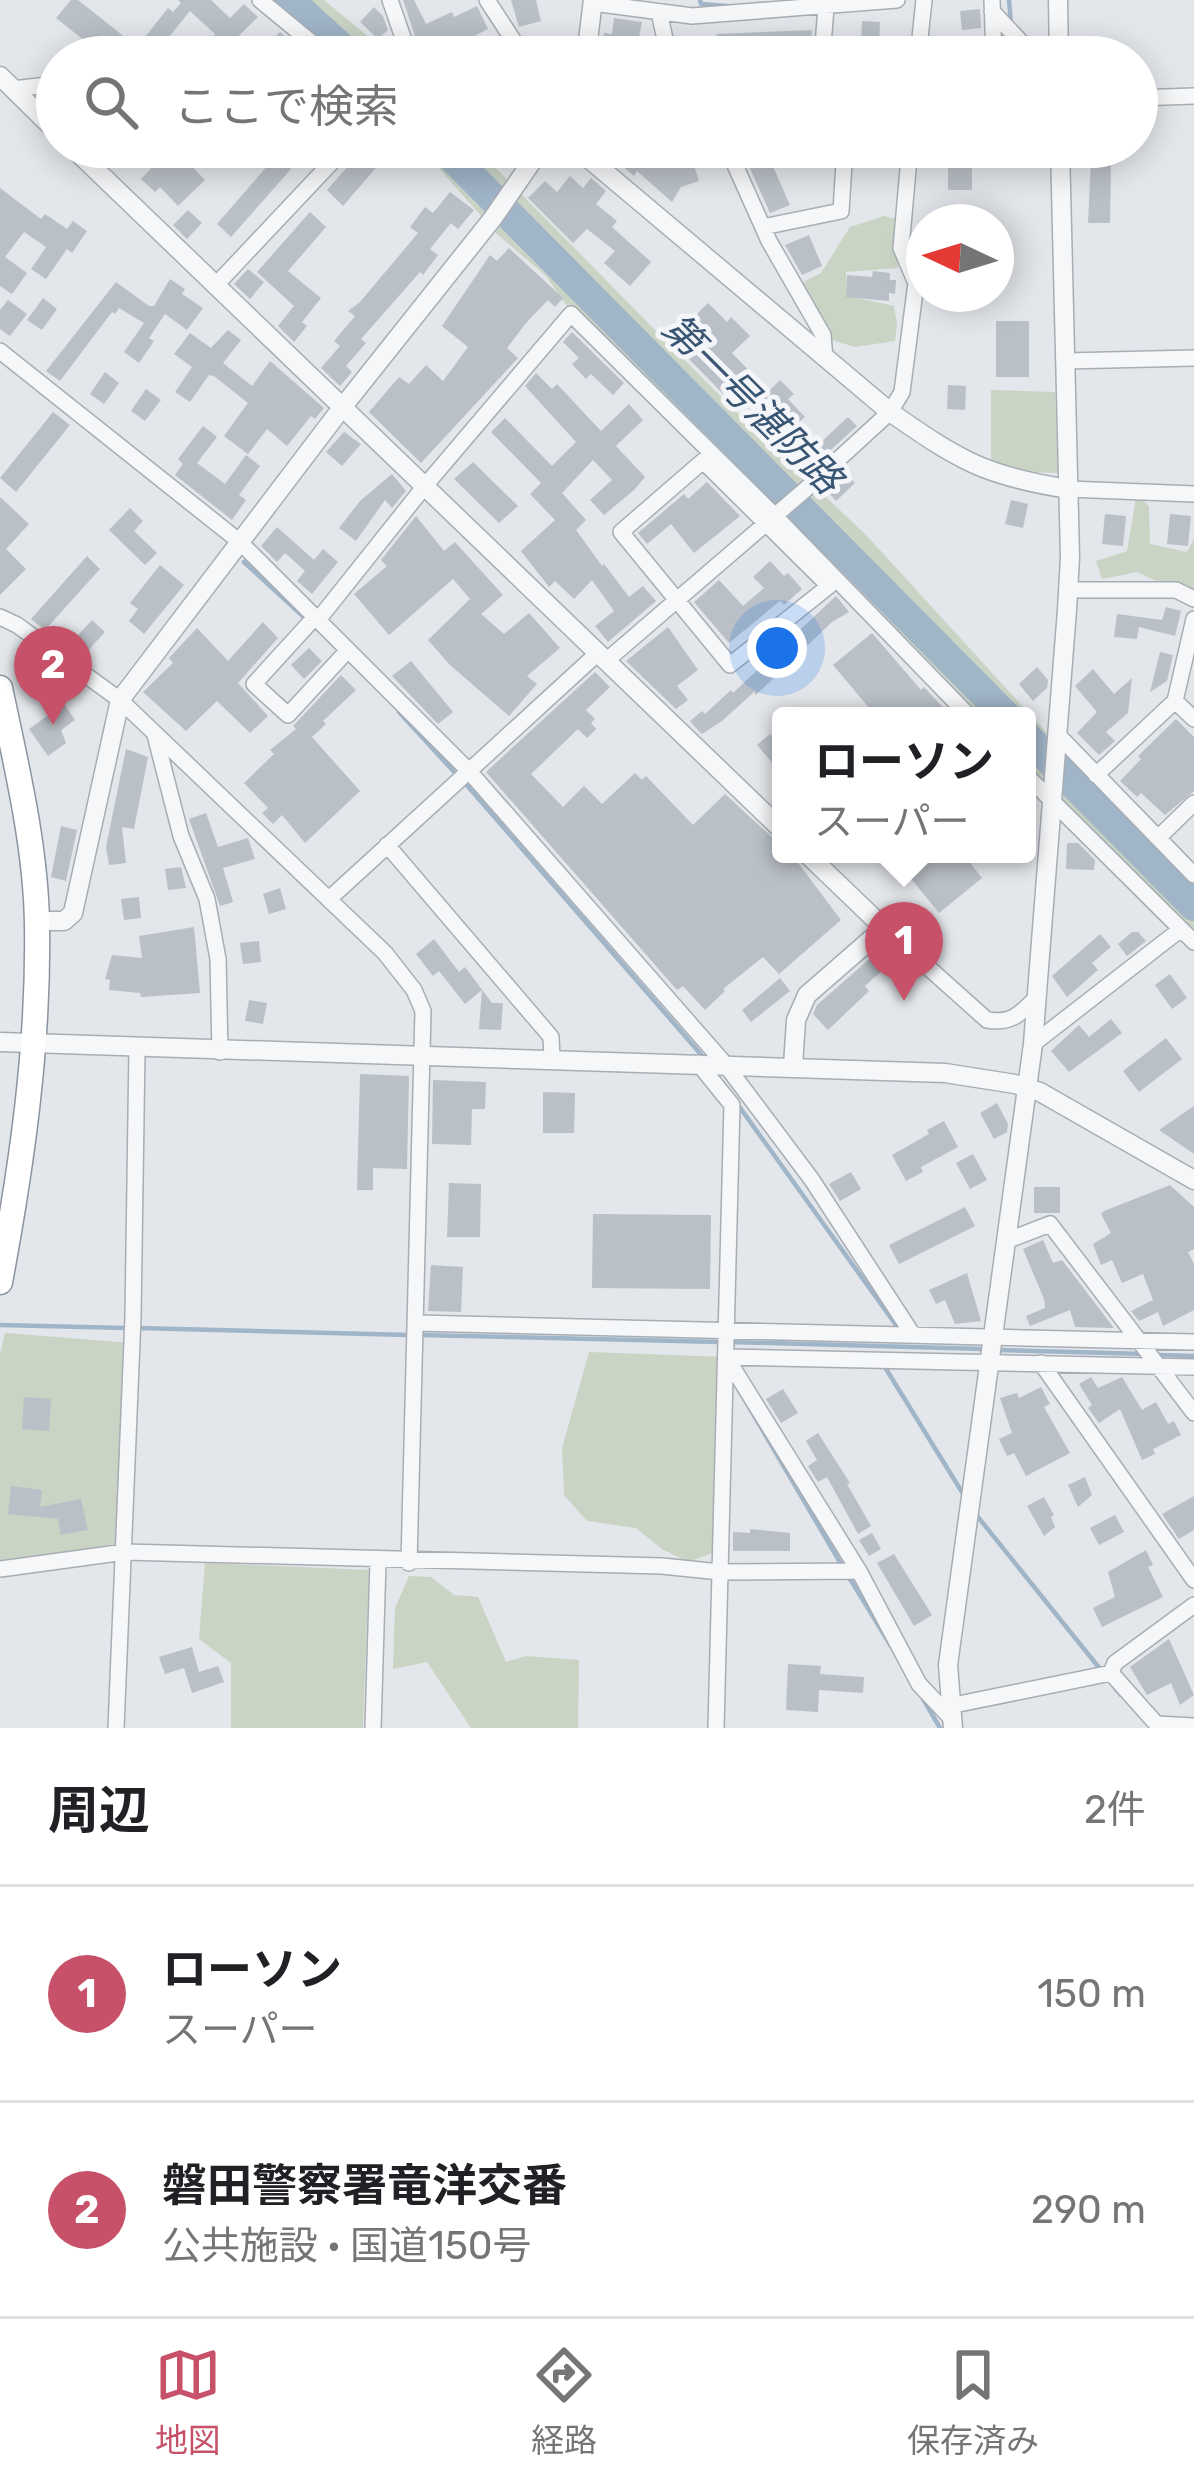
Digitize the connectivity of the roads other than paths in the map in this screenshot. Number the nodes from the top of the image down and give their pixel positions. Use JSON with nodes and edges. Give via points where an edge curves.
{"nodes":[{"id":1,"x":260,"y":0,"type":"edge"},
{"id":2,"x":390,"y":0,"type":"edge"},
{"id":3,"x":488,"y":0,"type":"edge"},
{"id":4,"x":897,"y":0,"type":"edge"},
{"id":5,"x":924,"y":0,"type":"edge"},
{"id":6,"x":1058,"y":0,"type":"edge"},
{"id":7,"x":593,"y":2,"type":"edge"},
{"id":8,"x":806,"y":4,"type":"edge"},
{"id":9,"x":992,"y":6,"type":"edge"},
{"id":10,"x":715,"y":7,"type":"edge"},
{"id":11,"x":826,"y":8,"type":"junction"},
{"id":12,"x":659,"y":12,"type":"junction"},
{"id":13,"x":304,"y":36,"type":"edge"},
{"id":14,"x":402,"y":36,"type":"edge"},
{"id":15,"x":511,"y":36,"type":"edge"},
{"id":16,"x":589,"y":36,"type":"edge"},
{"id":17,"x":664,"y":36,"type":"edge"},
{"id":18,"x":823,"y":36,"type":"edge"},
{"id":19,"x":920,"y":36,"type":"edge"},
{"id":20,"x":993,"y":36,"type":"edge"},
{"id":21,"x":1017,"y":36,"type":"edge"},
{"id":22,"x":1058,"y":36,"type":"edge"},
{"id":23,"x":6,"y":82,"type":"edge"},
{"id":24,"x":36,"y":83,"type":"edge"},
{"id":25,"x":1194,"y":96,"type":"edge"},
{"id":26,"x":1158,"y":97,"type":"edge"},
{"id":27,"x":36,"y":111,"type":"edge"},
{"id":28,"x":94,"y":168,"type":"edge"},
{"id":29,"x":326,"y":168,"type":"edge"},
{"id":30,"x":528,"y":168,"type":"edge"},
{"id":31,"x":600,"y":168,"type":"edge"},
{"id":32,"x":736,"y":168,"type":"edge"},
{"id":33,"x":844,"y":168,"type":"edge"},
{"id":34,"x":908,"y":168,"type":"edge"},
{"id":35,"x":1060,"y":168,"type":"edge"},
{"id":36,"x":763,"y":227,"type":"junction"},
{"id":37,"x":215,"y":286,"type":"junction"},
{"id":38,"x":0,"y":351,"type":"edge"},
{"id":39,"x":825,"y":358,"type":"junction"},
{"id":40,"x":1194,"y":358,"type":"edge"},
{"id":41,"x":1065,"y":361,"type":"junction"},
{"id":42,"x":341,"y":409,"type":"junction"},
{"id":43,"x":890,"y":412,"type":"junction"},
{"id":44,"x":424,"y":487,"type":"junction"},
{"id":45,"x":1069,"y":489,"type":"junction"},
{"id":46,"x":1194,"y":494,"type":"edge"},
{"id":47,"x":773,"y":517,"type":"junction"},
{"id":48,"x":240,"y":542,"type":"junction"},
{"id":49,"x":1069,"y":590,"type":"junction"},
{"id":50,"x":1194,"y":599,"type":"edge"},
{"id":51,"x":676,"y":602,"type":"junction"},
{"id":52,"x":0,"y":617,"type":"edge"},
{"id":53,"x":314,"y":620,"type":"junction"},
{"id":54,"x":1194,"y":620,"type":"edge"},
{"id":55,"x":346,"y":653,"type":"junction"},
{"id":56,"x":602,"y":657,"type":"junction"},
{"id":57,"x":0,"y":688,"type":"edge"},
{"id":58,"x":120,"y":700,"type":"junction"},
{"id":59,"x":1175,"y":700,"type":"junction"},
{"id":60,"x":960,"y":707,"type":"edge"},
{"id":61,"x":1194,"y":719,"type":"edge"},
{"id":62,"x":154,"y":732,"type":"junction"},
{"id":63,"x":1058,"y":741,"type":"junction"},
{"id":64,"x":468,"y":771,"type":"junction"},
{"id":65,"x":9,"y":775,"type":"edge"},
{"id":66,"x":1096,"y":775,"type":"junction"},
{"id":67,"x":1036,"y":784,"type":"edge"},
{"id":68,"x":1053,"y":798,"type":"junction"},
{"id":69,"x":1194,"y":803,"type":"edge"},
{"id":70,"x":772,"y":820,"type":"edge"},
{"id":71,"x":1158,"y":838,"type":"junction"},
{"id":72,"x":387,"y":845,"type":"junction"},
{"id":73,"x":816,"y":863,"type":"edge"},
{"id":74,"x":1194,"y":875,"type":"edge"},
{"id":75,"x":329,"y":899,"type":"junction"},
{"id":76,"x":37,"y":921,"type":"junction"},
{"id":77,"x":884,"y":928,"type":"junction"},
{"id":78,"x":1181,"y":928,"type":"junction"},
{"id":79,"x":1194,"y":942,"type":"edge"},
{"id":80,"x":1037,"y":997,"type":"junction"},
{"id":81,"x":0,"y":1042,"type":"edge"},
{"id":82,"x":1033,"y":1044,"type":"junction"},
{"id":83,"x":33,"y":1045,"type":"junction"},
{"id":84,"x":137,"y":1048,"type":"junction"},
{"id":85,"x":220,"y":1052,"type":"junction"},
{"id":86,"x":421,"y":1054,"type":"junction"},
{"id":87,"x":552,"y":1058,"type":"junction"},
{"id":88,"x":698,"y":1063,"type":"junction"},
{"id":89,"x":725,"y":1064,"type":"junction"},
{"id":90,"x":793,"y":1066,"type":"junction"},
{"id":91,"x":1027,"y":1087,"type":"junction"},
{"id":92,"x":1194,"y":1180,"type":"edge"},
{"id":93,"x":1006,"y":1241,"type":"junction"},
{"id":94,"x":0,"y":1282,"type":"edge"},
{"id":95,"x":415,"y":1330,"type":"junction"},
{"id":96,"x":727,"y":1330,"type":"junction"},
{"id":97,"x":913,"y":1335,"type":"junction"},
{"id":98,"x":994,"y":1337,"type":"junction"},
{"id":99,"x":1138,"y":1342,"type":"junction"},
{"id":100,"x":1194,"y":1342,"type":"edge"},
{"id":101,"x":727,"y":1358,"type":"junction"},
{"id":102,"x":991,"y":1362,"type":"junction"},
{"id":103,"x":1041,"y":1363,"type":"junction"},
{"id":104,"x":1158,"y":1365,"type":"junction"},
{"id":105,"x":1194,"y":1366,"type":"edge"},
{"id":106,"x":1194,"y":1414,"type":"edge"},
{"id":107,"x":125,"y":1552,"type":"junction"},
{"id":108,"x":378,"y":1562,"type":"junction"},
{"id":109,"x":409,"y":1563,"type":"junction"},
{"id":110,"x":0,"y":1569,"type":"edge"},
{"id":111,"x":860,"y":1571,"type":"junction"},
{"id":112,"x":720,"y":1572,"type":"junction"},
{"id":113,"x":1194,"y":1580,"type":"edge"},
{"id":114,"x":1194,"y":1605,"type":"edge"},
{"id":115,"x":1111,"y":1673,"type":"junction"},
{"id":116,"x":951,"y":1717,"type":"edge"},
{"id":117,"x":1158,"y":1726,"type":"edge"},
{"id":118,"x":1194,"y":1726,"type":"edge"},
{"id":119,"x":116,"y":1728,"type":"edge"},
{"id":120,"x":373,"y":1728,"type":"edge"},
{"id":121,"x":716,"y":1728,"type":"edge"}],
"edges":[{"from":1,"to":13,"type":"street"},
{"from":2,"to":14,"type":"street"},
{"from":3,"to":15,"type":"street"},
{"from":4,"to":11,"type":"street"},
{"from":5,"to":19,"type":"street"},
{"from":6,"to":22,"type":"street"},
{"from":7,"to":12,"type":"street"},
{"from":7,"to":16,"type":"street"},
{"from":8,"to":10,"type":"street"},
{"from":8,"to":11,"type":"street"},
{"from":9,"to":20,"type":"street"},
{"from":9,"to":21,"type":"street"},
{"from":10,"to":12,"type":"street"},
{"from":11,"to":18,"type":"street"},
{"from":12,"to":17,"type":"street"},
{"from":23,"to":24,"type":"street"},
{"from":23,"to":27,"type":"street"},
{"from":25,"to":26,"type":"street"},
{"from":28,"to":37,"type":"street"},
{"from":29,"to":37,"type":"street"},
{"from":30,"to":42,"type":"street"},
{"from":31,"to":39,"type":"street"},
{"from":32,"to":36,"type":"street"},
{"from":33,"to":36,"type":"street","via":[[841,211]]},
{"from":34,"to":43,"type":"street","via":[[901,248],[916,283],[902,392]]},
{"from":35,"to":41,"type":"street"},
{"from":36,"to":39,"type":"street","via":[[823,335]]},
{"from":37,"to":42,"type":"street"},
{"from":38,"to":48,"type":"street"},
{"from":39,"to":43,"type":"street"},
{"from":40,"to":41,"type":"street"},
{"from":41,"to":45,"type":"street"},
{"from":42,"to":44,"type":"street"},
{"from":42,"to":48,"type":"street"},
{"from":43,"to":45,"type":"street","via":[[977,468]]},
{"from":43,"to":47,"type":"street"},
{"from":44,"to":47,"type":"street","via":[[571,314]]},
{"from":44,"to":53,"type":"street"},
{"from":44,"to":56,"type":"street"},
{"from":45,"to":46,"type":"street"},
{"from":45,"to":49,"type":"street"},
{"from":47,"to":51,"type":"street"},
{"from":47,"to":51,"type":"street","via":[[703,461],[621,532]]},
{"from":47,"to":51,"type":"street","via":[[829,586],[730,665]]},
{"from":47,"to":60,"type":"street"},
{"from":48,"to":53,"type":"street"},
{"from":48,"to":58,"type":"street"},
{"from":49,"to":50,"type":"street","via":[[1176,590]]},
{"from":49,"to":63,"type":"street"},
{"from":51,"to":56,"type":"street"},
{"from":52,"to":58,"type":"street"},
{"from":53,"to":55,"type":"street"},
{"from":53,"to":55,"type":"street","via":[[254,684],[288,715]]},
{"from":54,"to":59,"type":"street"},
{"from":55,"to":64,"type":"street"},
{"from":56,"to":64,"type":"street"},
{"from":56,"to":70,"type":"street"},
{"from":57,"to":65,"type":"highway"},
{"from":58,"to":62,"type":"street"},
{"from":58,"to":76,"type":"street","via":[[73,914]]},
{"from":59,"to":61,"type":"street"},
{"from":59,"to":66,"type":"street"},
{"from":62,"to":75,"type":"street"},
{"from":62,"to":85,"type":"street","via":[[207,898]]},
{"from":63,"to":66,"type":"street"},
{"from":63,"to":68,"type":"street"},
{"from":64,"to":72,"type":"street"},
{"from":64,"to":89,"type":"street"},
{"from":65,"to":76,"type":"highway"},
{"from":66,"to":71,"type":"street"},
{"from":67,"to":68,"type":"street"},
{"from":68,"to":78,"type":"street"},
{"from":68,"to":80,"type":"street"},
{"from":69,"to":71,"type":"street"},
{"from":71,"to":74,"type":"street"},
{"from":72,"to":75,"type":"street"},
{"from":72,"to":87,"type":"street","via":[[551,1037]]},
{"from":73,"to":77,"type":"street"},
{"from":75,"to":86,"type":"street","via":[[414,990],[423,1011]]},
{"from":76,"to":83,"type":"highway"},
{"from":77,"to":80,"type":"street","via":[[987,1020],[1016,1018]]},
{"from":77,"to":90,"type":"street","via":[[807,995]]},
{"from":78,"to":79,"type":"street"},
{"from":78,"to":82,"type":"street"},
{"from":80,"to":82,"type":"street"},
{"from":81,"to":83,"type":"street"},
{"from":82,"to":91,"type":"street"},
{"from":83,"to":84,"type":"street"},
{"from":83,"to":94,"type":"highway"},
{"from":84,"to":85,"type":"street"},
{"from":84,"to":107,"type":"street"},
{"from":85,"to":86,"type":"street"},
{"from":86,"to":87,"type":"street"},
{"from":86,"to":95,"type":"street"},
{"from":87,"to":88,"type":"street"},
{"from":88,"to":89,"type":"street"},
{"from":88,"to":96,"type":"street","via":[[732,1105]]},
{"from":89,"to":90,"type":"street"},
{"from":89,"to":97,"type":"street"},
{"from":90,"to":91,"type":"street","via":[[946,1073]]},
{"from":91,"to":92,"type":"street"},
{"from":91,"to":93,"type":"street"},
{"from":93,"to":98,"type":"street"},
{"from":93,"to":99,"type":"street","via":[[1050,1224]]},
{"from":95,"to":96,"type":"street"},
{"from":95,"to":109,"type":"street"},
{"from":96,"to":97,"type":"street"},
{"from":96,"to":101,"type":"street"},
{"from":97,"to":98,"type":"street"},
{"from":98,"to":99,"type":"street"},
{"from":98,"to":102,"type":"street"},
{"from":99,"to":100,"type":"street"},
{"from":99,"to":104,"type":"street"},
{"from":101,"to":102,"type":"street"},
{"from":101,"to":111,"type":"street"},
{"from":101,"to":112,"type":"street"},
{"from":102,"to":103,"type":"street"},
{"from":102,"to":116,"type":"street","via":[[948,1665]]},
{"from":103,"to":104,"type":"street"},
{"from":103,"to":113,"type":"street"},
{"from":104,"to":105,"type":"street"},
{"from":104,"to":106,"type":"street"},
{"from":107,"to":108,"type":"street"},
{"from":107,"to":110,"type":"street"},
{"from":107,"to":119,"type":"street"},
{"from":108,"to":109,"type":"street"},
{"from":108,"to":120,"type":"street"},
{"from":109,"to":112,"type":"street"},
{"from":111,"to":112,"type":"street"},
{"from":111,"to":116,"type":"street","via":[[919,1684]]},
{"from":112,"to":121,"type":"street"},
{"from":114,"to":115,"type":"street"},
{"from":115,"to":116,"type":"street"},
{"from":115,"to":117,"type":"street"},
{"from":117,"to":118,"type":"street"}]}
